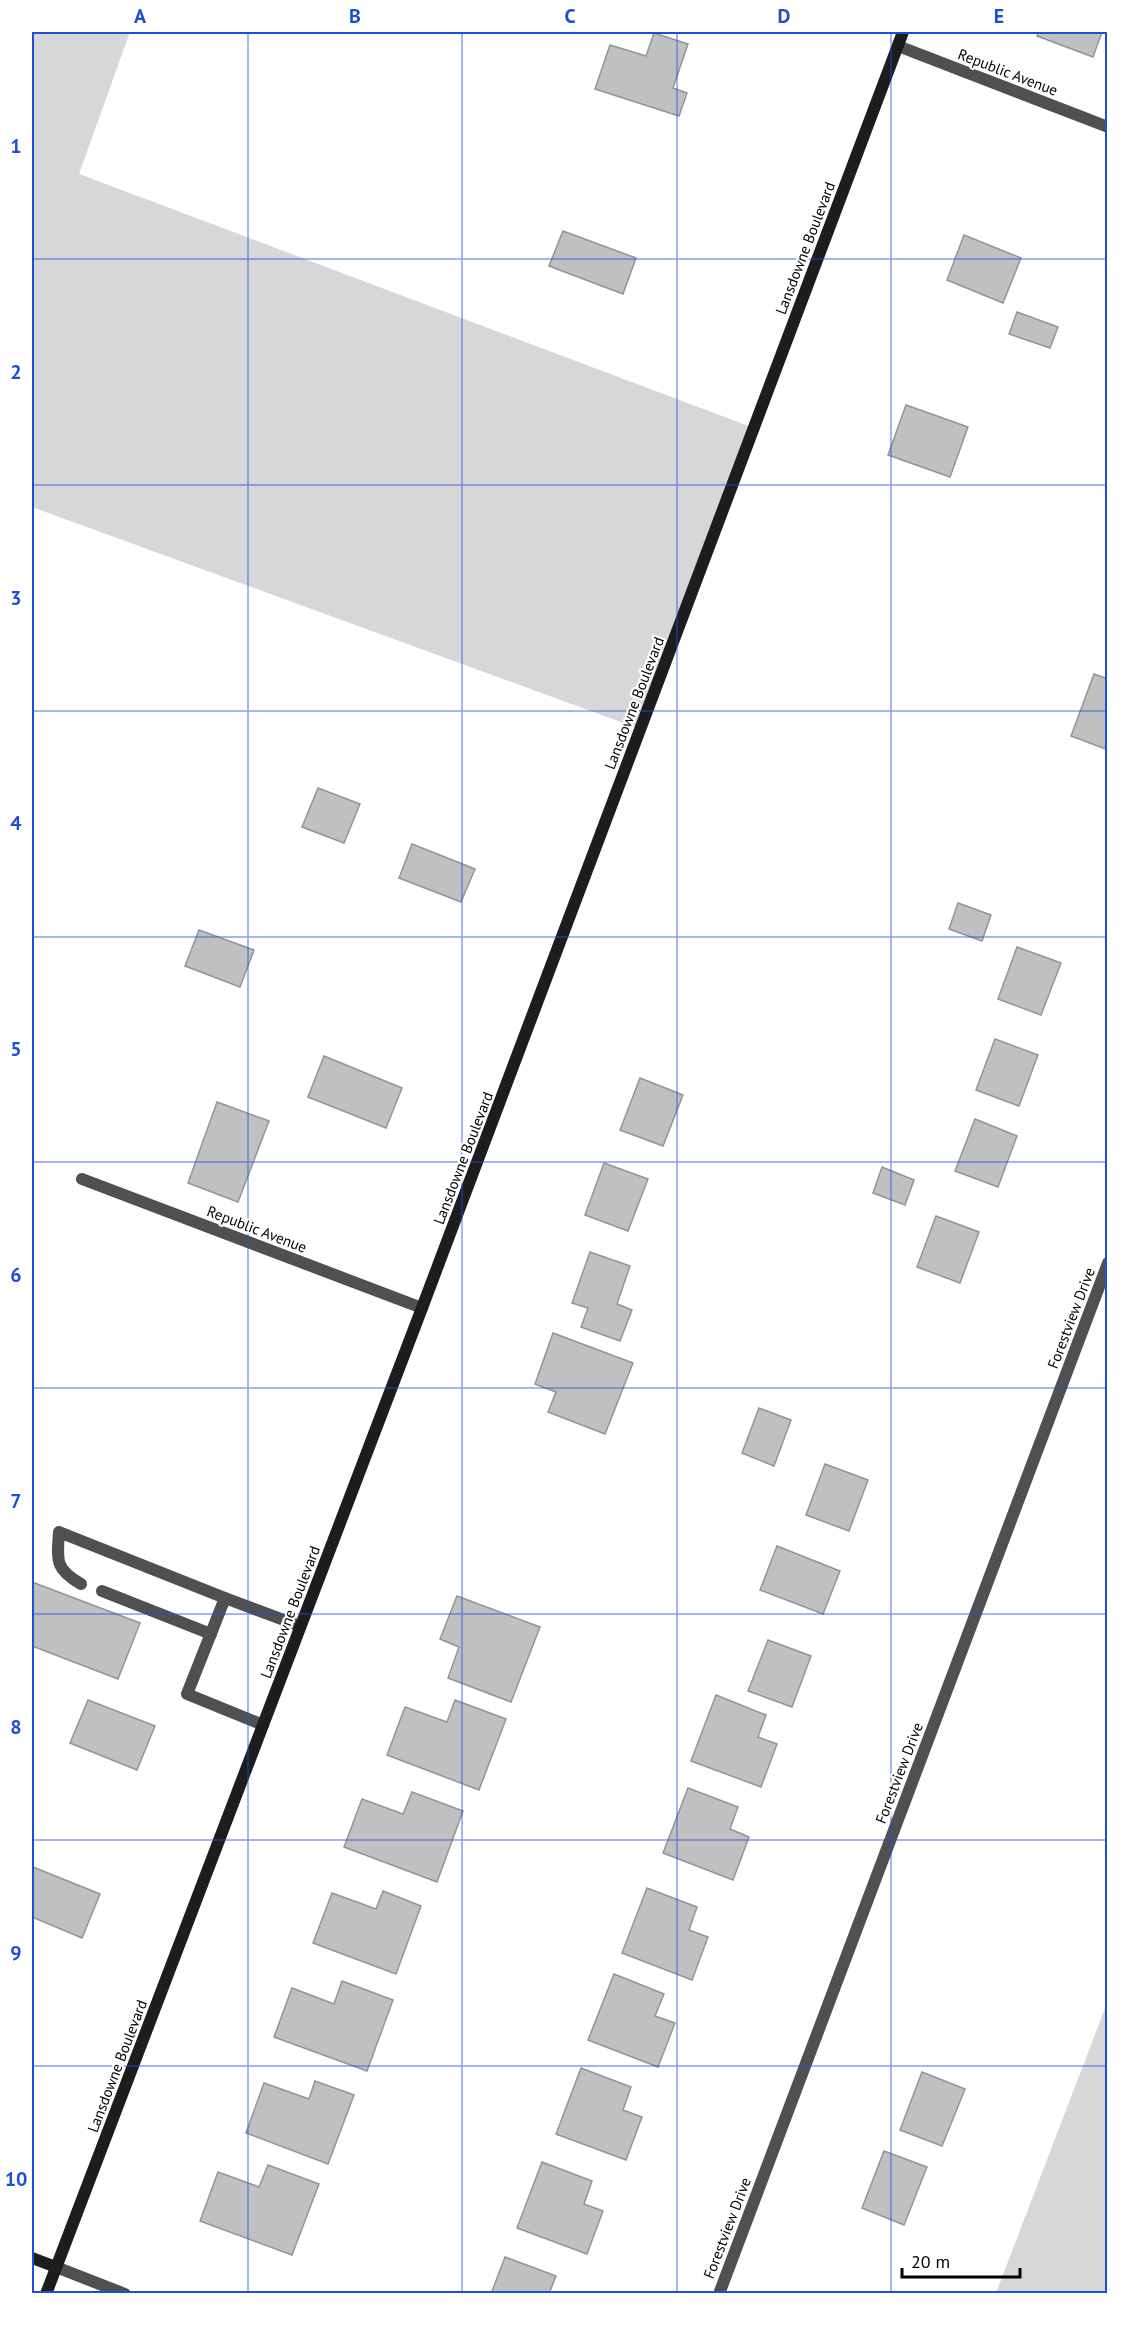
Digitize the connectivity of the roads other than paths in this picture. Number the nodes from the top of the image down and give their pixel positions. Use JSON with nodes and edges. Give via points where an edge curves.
{"nodes":[{"id":1,"x":903,"y":32,"type":"edge"},
{"id":2,"x":898,"y":46,"type":"junction"},
{"id":3,"x":1107,"y":126,"type":"edge"},
{"id":4,"x":82,"y":1179,"type":"dead end"},
{"id":5,"x":1107,"y":1263,"type":"edge"},
{"id":6,"x":422,"y":1308,"type":"junction"},
{"id":7,"x":81,"y":1584,"type":"dead end"},
{"id":8,"x":102,"y":1591,"type":"dead end"},
{"id":9,"x":225,"y":1598,"type":"junction"},
{"id":10,"x":300,"y":1626,"type":"junction"},
{"id":11,"x":211,"y":1634,"type":"junction"},
{"id":12,"x":263,"y":1725,"type":"junction"},
{"id":13,"x":32,"y":2258,"type":"edge"},
{"id":14,"x":56,"y":2267,"type":"junction"},
{"id":15,"x":46,"y":2294,"type":"edge"},
{"id":16,"x":125,"y":2294,"type":"edge"},
{"id":17,"x":719,"y":2294,"type":"edge"}],
"edges":[{"from":1,"to":2,"type":"street","name":"Lansdowne Boulevard"},
{"from":2,"to":3,"type":"street","name":"Republic Avenue"},
{"from":2,"to":6,"type":"street","name":"Lansdowne Boulevard"},
{"from":4,"to":6,"type":"street","name":"Republic Avenue"},
{"from":5,"to":17,"type":"street","name":"Forestview Drive"},
{"from":6,"to":10,"type":"street","name":"Lansdowne Boulevard"},
{"from":7,"to":9,"type":"street","via":[[64,1574],[57,1558],[59,1532]]},
{"from":8,"to":11,"type":"street"},
{"from":9,"to":10,"type":"street"},
{"from":9,"to":11,"type":"street"},
{"from":10,"to":12,"type":"street","name":"Lansdowne Boulevard"},
{"from":11,"to":12,"type":"street","via":[[187,1695]]},
{"from":12,"to":14,"type":"street","name":"Lansdowne Boulevard"},
{"from":13,"to":14,"type":"street"},
{"from":14,"to":15,"type":"street","name":"Lansdowne Boulevard"},
{"from":14,"to":16,"type":"street"}]}
